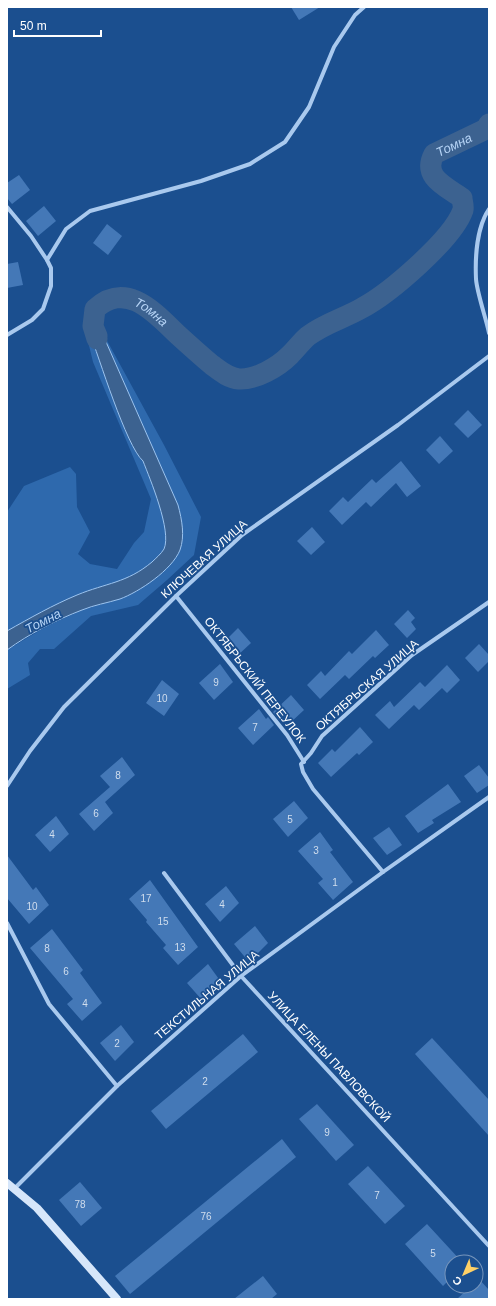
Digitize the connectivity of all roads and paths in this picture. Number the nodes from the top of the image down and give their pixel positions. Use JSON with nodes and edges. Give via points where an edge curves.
{"nodes":[{"id":1,"x":364,"y":7,"type":"edge"},
{"id":2,"x":7,"y":208,"type":"edge"},
{"id":3,"x":489,"y":209,"type":"edge"},
{"id":4,"x":47,"y":260,"type":"junction"},
{"id":5,"x":489,"y":333,"type":"edge"},
{"id":6,"x":7,"y":336,"type":"edge"},
{"id":7,"x":489,"y":356,"type":"edge"},
{"id":8,"x":176,"y":596,"type":"junction"},
{"id":9,"x":489,"y":602,"type":"edge"},
{"id":10,"x":304,"y":762,"type":"junction"},
{"id":11,"x":7,"y":786,"type":"edge"},
{"id":12,"x":489,"y":797,"type":"edge"},
{"id":13,"x":383,"y":872,"type":"junction"},
{"id":14,"x":164,"y":873,"type":"dead end"},
{"id":15,"x":7,"y":923,"type":"edge"},
{"id":16,"x":241,"y":976,"type":"junction"},
{"id":17,"x":117,"y":1086,"type":"junction"},
{"id":18,"x":7,"y":1183,"type":"edge"},
{"id":19,"x":15,"y":1188,"type":"junction"},
{"id":20,"x":489,"y":1246,"type":"edge"},
{"id":21,"x":117,"y":1299,"type":"edge"}],
"edges":[{"from":1,"to":4,"type":"street","via":[[355,15],[334,47],[308,107],[285,142],[250,164],[201,181],[90,211],[66,229]]},
{"from":2,"to":4,"type":"street"},
{"from":3,"to":5,"type":"street","via":[[484,216],[479,236],[476,280]]},
{"from":4,"to":6,"type":"street","via":[[51,268],[51,286],[43,309],[32,320]]},
{"from":7,"to":8,"type":"street","name":"КЛЮЧЕВАЯ УЛИЦА","via":[[398,425],[242,535]]},
{"from":8,"to":10,"type":"street","name":"ОКТЯБРЬСКИЙ ПЕРЕУЛОК","via":[[287,735]]},
{"from":8,"to":11,"type":"street","name":"КЛЮЧЕВАЯ УЛИЦА","via":[[64,707]]},
{"from":9,"to":10,"type":"street","name":"ОКТЯБРЬСКАЯ УЛИЦА","via":[[412,655],[322,736]]},
{"from":10,"to":13,"type":"street","name":"ОКТЯБРЬСКИЙ ПЕРЕУЛОК","via":[[301,764],[303,772],[313,789]]},
{"from":12,"to":13,"type":"street","name":"ТЕКСТИЛЬНАЯ УЛИЦА"},
{"from":13,"to":16,"type":"street","name":"ТЕКСТИЛЬНАЯ УЛИЦА"},
{"from":14,"to":16,"type":"street","name":"УЛИЦА ЕЛЕНЫ ПАВЛОВСКОЙ"},
{"from":15,"to":17,"type":"street","via":[[49,1004]]},
{"from":16,"to":17,"type":"street","name":"ТЕКСТИЛЬНАЯ УЛИЦА"},
{"from":16,"to":20,"type":"street","name":"УЛИЦА ЕЛЕНЫ ПАВЛОВСКОЙ"},
{"from":17,"to":19,"type":"street","name":"ТЕКСТИЛЬНАЯ УЛИЦА"},
{"from":18,"to":19,"type":"street"},
{"from":19,"to":21,"type":"street"}]}
